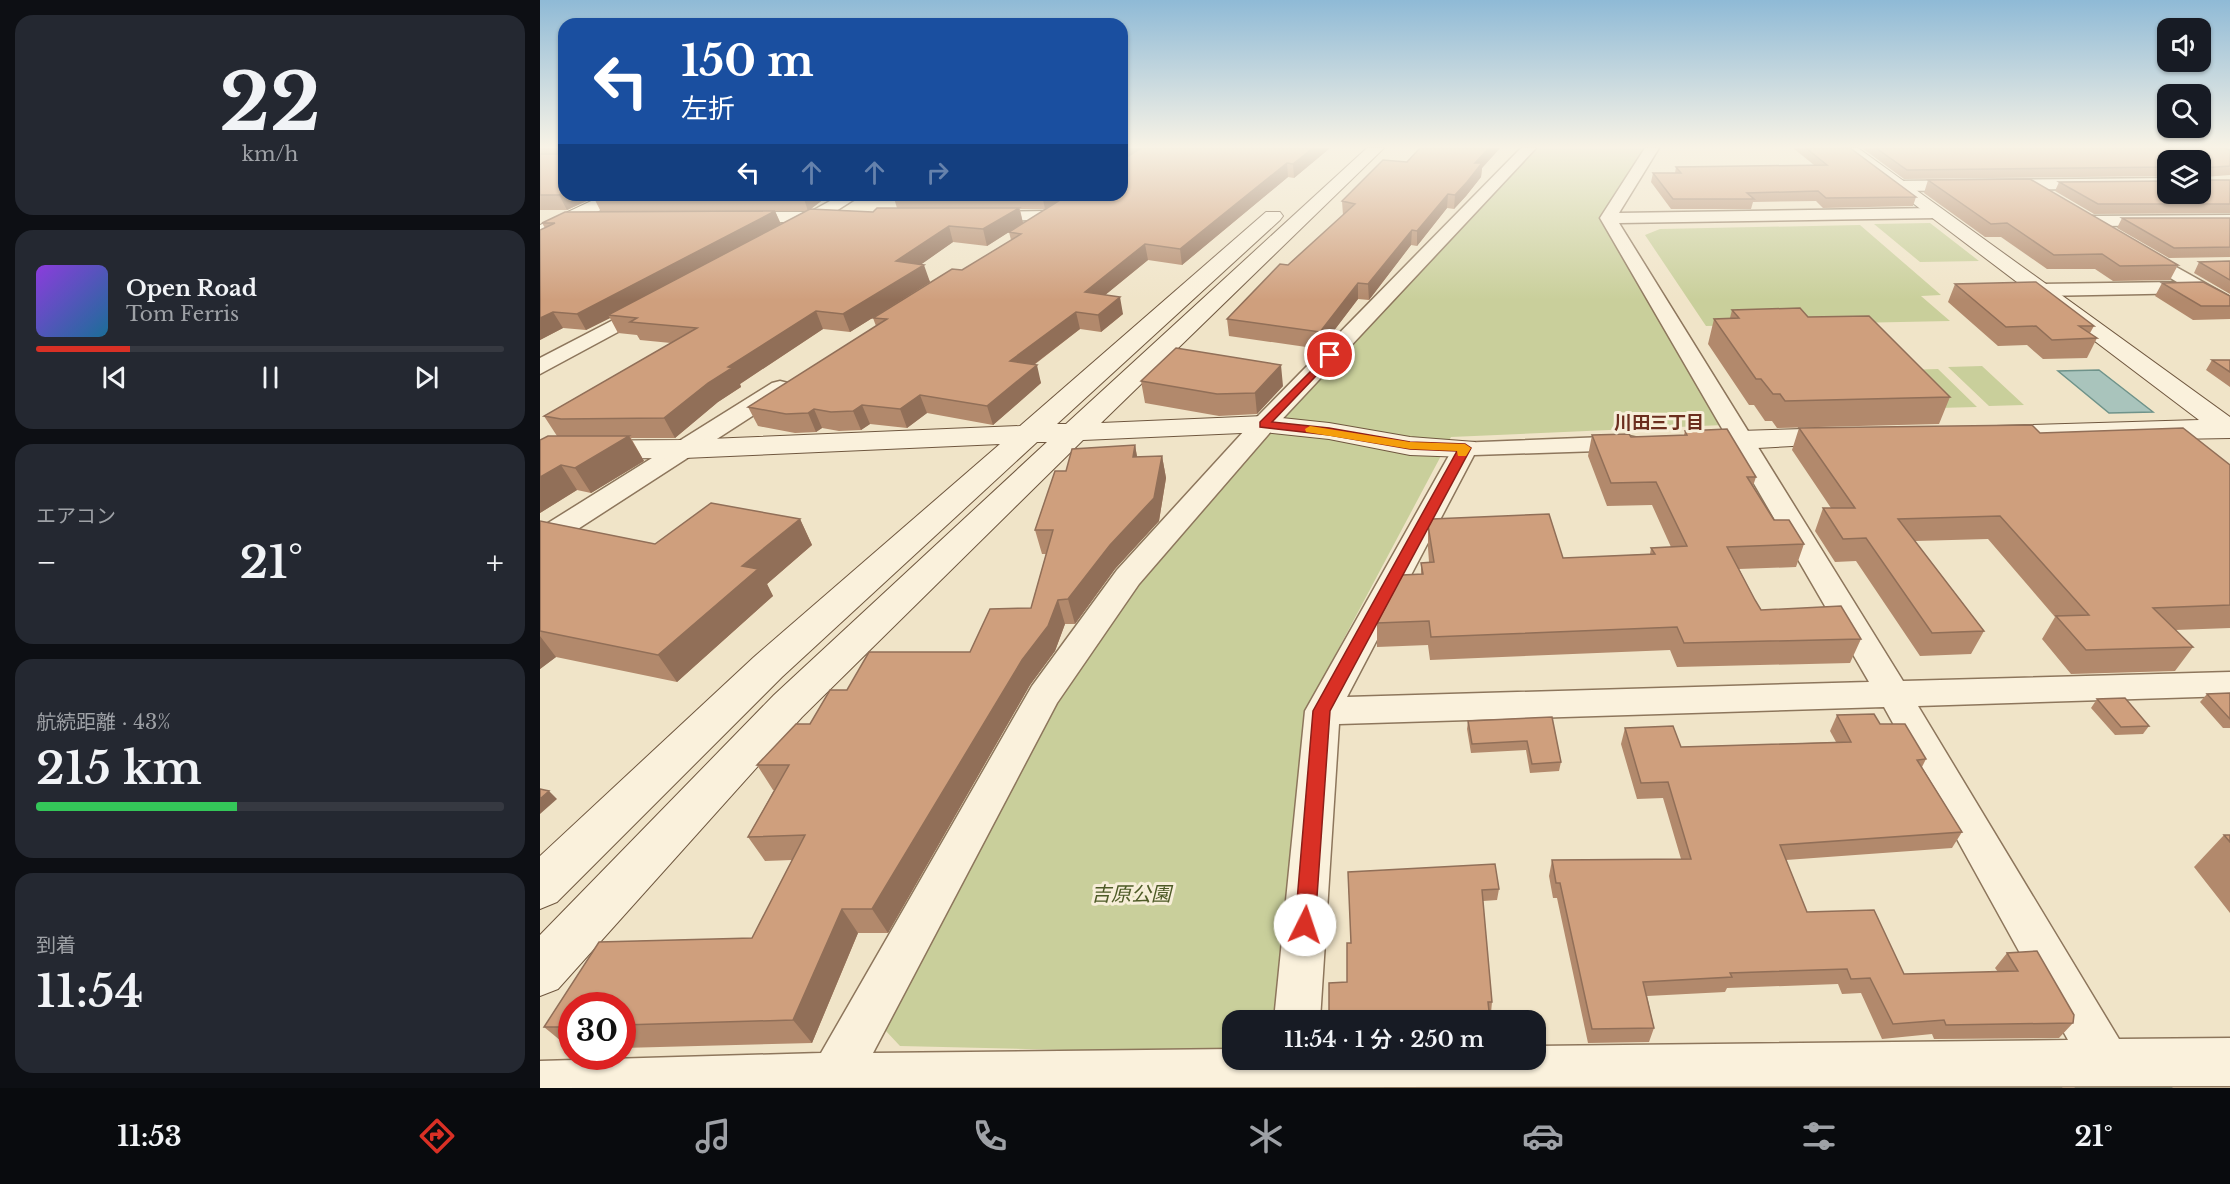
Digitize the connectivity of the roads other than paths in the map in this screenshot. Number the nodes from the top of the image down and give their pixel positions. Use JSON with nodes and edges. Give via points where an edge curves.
{"nodes":[{"id":1,"x":1292,"y":199,"type":"edge"},
{"id":2,"x":1322,"y":199,"type":"edge"},
{"id":3,"x":1480,"y":199,"type":"edge"},
{"id":4,"x":1620,"y":199,"type":"edge"},
{"id":5,"x":1916,"y":199,"type":"edge"},
{"id":6,"x":606,"y":201,"type":"edge"},
{"id":7,"x":842,"y":201,"type":"edge"},
{"id":8,"x":2073,"y":210,"type":"edge"},
{"id":9,"x":1936,"y":213,"type":"junction"},
{"id":10,"x":813,"y":217,"type":"junction"},
{"id":11,"x":848,"y":217,"type":"edge"},
{"id":12,"x":966,"y":217,"type":"edge"},
{"id":13,"x":614,"y":218,"type":"edge"},
{"id":14,"x":719,"y":218,"type":"edge"},
{"id":15,"x":1608,"y":218,"type":"junction"},
{"id":16,"x":540,"y":219,"type":"edge"},
{"id":17,"x":567,"y":219,"type":"junction"},
{"id":18,"x":2230,"y":220,"type":"edge"},
{"id":19,"x":2092,"y":221,"type":"junction"},
{"id":20,"x":540,"y":231,"type":"edge"},
{"id":21,"x":781,"y":234,"type":"edge"},
{"id":22,"x":1020,"y":235,"type":"edge"},
{"id":23,"x":2197,"y":265,"type":"dead end"},
{"id":24,"x":2164,"y":266,"type":"junction"},
{"id":25,"x":2198,"y":287,"type":"junction"},
{"id":26,"x":2041,"y":290,"type":"junction"},
{"id":27,"x":666,"y":298,"type":"edge"},
{"id":28,"x":2230,"y":305,"type":"edge"},
{"id":29,"x":540,"y":367,"type":"edge"},
{"id":30,"x":802,"y":373,"type":"edge"},
{"id":31,"x":1264,"y":424,"type":"junction"},
{"id":32,"x":2229,"y":429,"type":"edge"},
{"id":33,"x":1075,"y":432,"type":"junction"},
{"id":34,"x":1031,"y":434,"type":"junction"},
{"id":35,"x":1967,"y":434,"type":"edge"},
{"id":36,"x":1865,"y":437,"type":"edge"},
{"id":37,"x":1727,"y":440,"type":"junction"},
{"id":38,"x":1656,"y":442,"type":"edge"},
{"id":39,"x":684,"y":448,"type":"junction"},
{"id":40,"x":1465,"y":448,"type":"junction"},
{"id":41,"x":540,"y":450,"type":"edge"},
{"id":42,"x":540,"y":541,"type":"edge"},
{"id":43,"x":2230,"y":684,"type":"edge"},
{"id":44,"x":1894,"y":696,"type":"junction"},
{"id":45,"x":1322,"y":711,"type":"junction"},
{"id":46,"x":540,"y":887,"type":"edge"},
{"id":47,"x":540,"y":971,"type":"edge"},
{"id":48,"x":1298,"y":1010,"type":"edge"},
{"id":49,"x":2106,"y":1062,"type":"junction"},
{"id":50,"x":2230,"y":1062,"type":"edge"},
{"id":51,"x":1294,"y":1074,"type":"edge"},
{"id":52,"x":834,"y":1077,"type":"junction"},
{"id":53,"x":540,"y":1085,"type":"edge"}],
"edges":[{"from":1,"to":34,"type":"street"},
{"from":2,"to":33,"type":"street"},
{"from":3,"to":31,"type":"street"},
{"from":4,"to":15,"type":"street"},
{"from":5,"to":9,"type":"street"},
{"from":6,"to":17,"type":"street"},
{"from":7,"to":10,"type":"street"},
{"from":8,"to":19,"type":"street"},
{"from":9,"to":15,"type":"street"},
{"from":9,"to":26,"type":"street"},
{"from":10,"to":11,"type":"street"},
{"from":10,"to":14,"type":"street"},
{"from":10,"to":21,"type":"street"},
{"from":12,"to":22,"type":"street","via":[[1058,211]]},
{"from":13,"to":17,"type":"street"},
{"from":15,"to":37,"type":"street"},
{"from":16,"to":17,"type":"street"},
{"from":17,"to":20,"type":"street"},
{"from":18,"to":19,"type":"street"},
{"from":19,"to":24,"type":"street"},
{"from":23,"to":24,"type":"street"},
{"from":24,"to":25,"type":"street"},
{"from":25,"to":26,"type":"street"},
{"from":25,"to":28,"type":"street"},
{"from":26,"to":32,"type":"street"},
{"from":27,"to":29,"type":"street"},
{"from":30,"to":39,"type":"street"},
{"from":31,"to":33,"type":"street"},
{"from":31,"to":40,"type":"street","via":[[1410,446]]},
{"from":31,"to":52,"type":"street","via":[[1128,577],[1044,695]]},
{"from":32,"to":35,"type":"street"},
{"from":33,"to":34,"type":"street"},
{"from":33,"to":47,"type":"street","via":[[788,706]]},
{"from":34,"to":39,"type":"street"},
{"from":34,"to":46,"type":"street","via":[[768,667]]},
{"from":36,"to":37,"type":"street"},
{"from":37,"to":44,"type":"street"},
{"from":38,"to":40,"type":"street"},
{"from":39,"to":41,"type":"street"},
{"from":39,"to":42,"type":"street"},
{"from":40,"to":45,"type":"street"},
{"from":43,"to":44,"type":"street"},
{"from":44,"to":45,"type":"street"},
{"from":44,"to":49,"type":"street"},
{"from":45,"to":48,"type":"street"},
{"from":49,"to":50,"type":"street"},
{"from":49,"to":51,"type":"street"},
{"from":51,"to":52,"type":"street"},
{"from":52,"to":53,"type":"street"}]}
